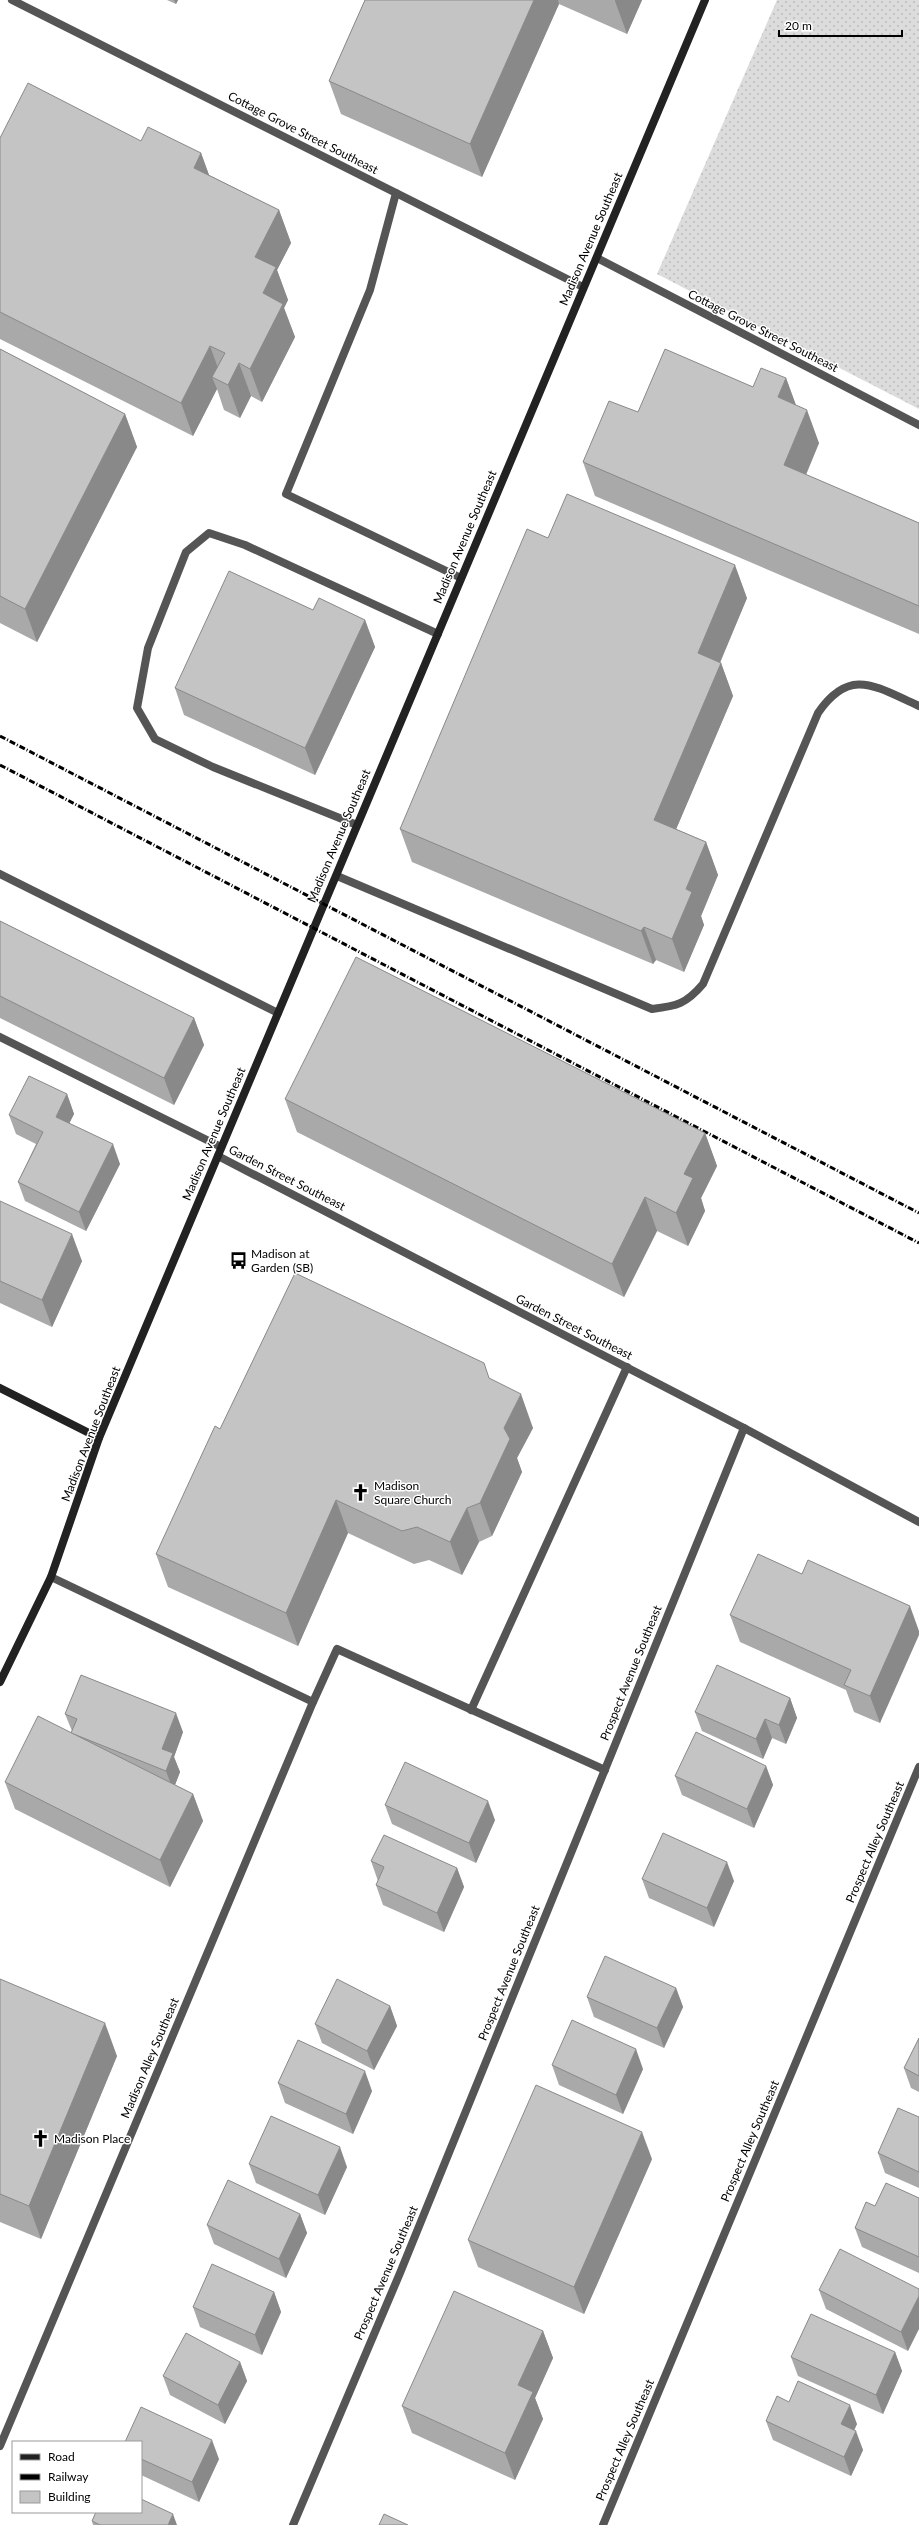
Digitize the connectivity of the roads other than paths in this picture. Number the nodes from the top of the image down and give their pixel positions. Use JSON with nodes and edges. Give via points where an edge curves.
{"nodes":[{"id":1,"x":12,"y":0,"type":"edge"},
{"id":2,"x":705,"y":0,"type":"edge"},
{"id":3,"x":22,"y":2,"type":"edge"},
{"id":4,"x":396,"y":193,"type":"junction"},
{"id":5,"x":597,"y":258,"type":"junction"},
{"id":6,"x":583,"y":287,"type":"junction"},
{"id":7,"x":919,"y":425,"type":"edge"},
{"id":8,"x":461,"y":578,"type":"junction"},
{"id":9,"x":438,"y":634,"type":"junction"},
{"id":10,"x":919,"y":706,"type":"edge"},
{"id":11,"x":357,"y":825,"type":"junction"},
{"id":12,"x":0,"y":874,"type":"edge"},
{"id":13,"x":337,"y":876,"type":"junction"},
{"id":14,"x":278,"y":1013,"type":"junction"},
{"id":15,"x":0,"y":1037,"type":"edge"},
{"id":16,"x":221,"y":1147,"type":"junction"},
{"id":17,"x":218,"y":1156,"type":"junction"},
{"id":18,"x":627,"y":1368,"type":"junction"},
{"id":19,"x":0,"y":1388,"type":"edge"},
{"id":20,"x":744,"y":1428,"type":"junction"},
{"id":21,"x":99,"y":1438,"type":"junction"},
{"id":22,"x":919,"y":1522,"type":"edge"},
{"id":23,"x":51,"y":1577,"type":"junction"},
{"id":24,"x":0,"y":1682,"type":"edge"},
{"id":25,"x":313,"y":1702,"type":"junction"},
{"id":26,"x":471,"y":1710,"type":"junction"},
{"id":27,"x":919,"y":1767,"type":"edge"},
{"id":28,"x":605,"y":1770,"type":"junction"},
{"id":29,"x":0,"y":2446,"type":"edge"},
{"id":30,"x":293,"y":2525,"type":"edge"},
{"id":31,"x":603,"y":2525,"type":"edge"}],
"edges":[{"from":1,"to":3,"type":"street","name":"Cottage Grove Street Southeast"},
{"from":2,"to":5,"type":"street","name":"Madison Avenue Southeast"},
{"from":3,"to":4,"type":"street","name":"Cottage Grove Street Southeast"},
{"from":4,"to":6,"type":"street","name":"Cottage Grove Street Southeast"},
{"from":4,"to":8,"type":"street","via":[[370,290],[286,494]]},
{"from":5,"to":6,"type":"street","name":"Madison Avenue Southeast"},
{"from":5,"to":7,"type":"street","name":"Cottage Grove Street Southeast"},
{"from":6,"to":8,"type":"street","name":"Madison Avenue Southeast"},
{"from":8,"to":9,"type":"street","name":"Madison Avenue Southeast"},
{"from":9,"to":11,"type":"street","name":"Madison Avenue Southeast"},
{"from":9,"to":11,"type":"street","via":[[245,545],[209,533],[186,552],[148,648],[137,708],[155,739],[213,767]]},
{"from":10,"to":13,"type":"street","via":[[871,685],[846,685],[829,697],[818,713],[703,984],[691,998],[677,1006],[652,1009]]},
{"from":11,"to":13,"type":"street","name":"Madison Avenue Southeast"},
{"from":12,"to":14,"type":"street"},
{"from":13,"to":14,"type":"street","name":"Madison Avenue Southeast"},
{"from":14,"to":16,"type":"street","name":"Madison Avenue Southeast"},
{"from":15,"to":16,"type":"street"},
{"from":16,"to":17,"type":"street","name":"Madison Avenue Southeast"},
{"from":17,"to":18,"type":"street","name":"Garden Street Southeast"},
{"from":17,"to":21,"type":"street","name":"Madison Avenue Southeast"},
{"from":18,"to":20,"type":"street","name":"Garden Street Southeast"},
{"from":18,"to":26,"type":"street"},
{"from":19,"to":21,"type":"street"},
{"from":20,"to":22,"type":"street","name":"Garden Street Southeast"},
{"from":20,"to":28,"type":"street","name":"Prospect Avenue Southeast"},
{"from":21,"to":23,"type":"street","name":"Madison Avenue Southeast"},
{"from":23,"to":24,"type":"street","name":"Madison Avenue Southeast"},
{"from":23,"to":25,"type":"street"},
{"from":25,"to":26,"type":"street","name":"Madison Alley Southeast","via":[[337,1649]]},
{"from":25,"to":29,"type":"street","name":"Madison Alley Southeast"},
{"from":26,"to":28,"type":"street"},
{"from":27,"to":31,"type":"street","name":"Prospect Alley Southeast"},
{"from":28,"to":30,"type":"street","name":"Prospect Avenue Southeast","via":[[400,2273]]}]}
